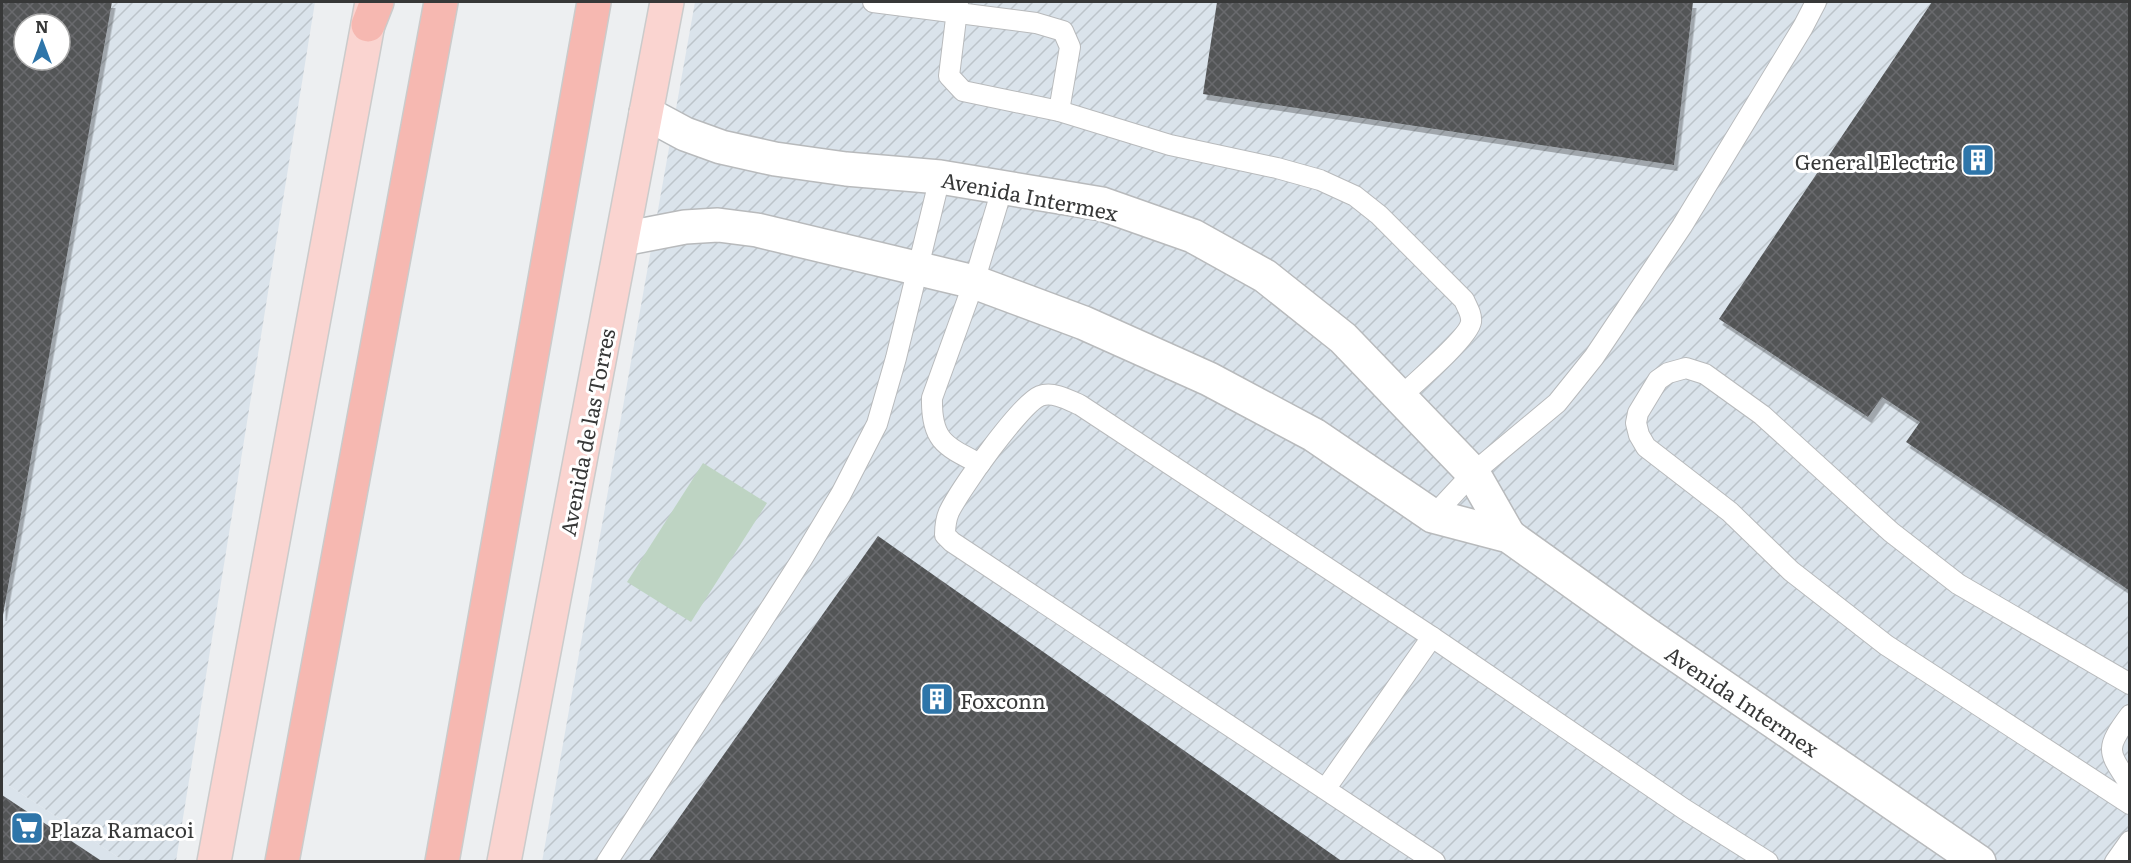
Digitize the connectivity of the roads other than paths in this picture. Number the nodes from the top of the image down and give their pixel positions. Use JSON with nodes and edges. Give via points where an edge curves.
{"nodes":[{"id":1,"x":441,"y":2,"type":"edge"},
{"id":2,"x":594,"y":2,"type":"edge"},
{"id":3,"x":666,"y":2,"type":"edge"},
{"id":4,"x":873,"y":2,"type":"edge"},
{"id":5,"x":1816,"y":2,"type":"edge"},
{"id":6,"x":957,"y":7,"type":"edge"},
{"id":7,"x":372,"y":9,"type":"edge"},
{"id":8,"x":1059,"y":111,"type":"junction"},
{"id":9,"x":646,"y":113,"type":"junction"},
{"id":10,"x":940,"y":177,"type":"junction"},
{"id":11,"x":1003,"y":186,"type":"junction"},
{"id":12,"x":623,"y":239,"type":"junction"},
{"id":13,"x":919,"y":269,"type":"junction"},
{"id":14,"x":974,"y":282,"type":"junction"},
{"id":15,"x":1401,"y":396,"type":"junction"},
{"id":16,"x":980,"y":464,"type":"junction"},
{"id":17,"x":1473,"y":472,"type":"junction"},
{"id":18,"x":1432,"y":516,"type":"junction"},
{"id":19,"x":1509,"y":537,"type":"junction"},
{"id":20,"x":1432,"y":636,"type":"junction"},
{"id":21,"x":2130,"y":684,"type":"edge"},
{"id":22,"x":2130,"y":715,"type":"edge"},
{"id":23,"x":2130,"y":785,"type":"edge"},
{"id":24,"x":1326,"y":788,"type":"junction"},
{"id":25,"x":2130,"y":804,"type":"edge"},
{"id":26,"x":2130,"y":841,"type":"edge"},
{"id":27,"x":214,"y":861,"type":"edge"},
{"id":28,"x":282,"y":861,"type":"edge"},
{"id":29,"x":442,"y":861,"type":"edge"},
{"id":30,"x":504,"y":861,"type":"edge"},
{"id":31,"x":607,"y":861,"type":"edge"},
{"id":32,"x":1435,"y":861,"type":"edge"},
{"id":33,"x":1768,"y":861,"type":"edge"},
{"id":34,"x":1979,"y":861,"type":"edge"},
{"id":35,"x":2115,"y":861,"type":"edge"}],
"edges":[{"from":1,"to":28,"type":"highway"},
{"from":2,"to":29,"type":"highway"},
{"from":3,"to":9,"type":"main road","name":"Avenida de las Torres"},
{"from":4,"to":6,"type":"lane"},
{"from":5,"to":17,"type":"lane","via":[[1682,226],[1594,357],[1557,403]]},
{"from":6,"to":8,"type":"lane","via":[[950,76],[963,91]]},
{"from":6,"to":8,"type":"lane","via":[[1063,31],[1070,47]]},
{"from":7,"to":27,"type":"main road"},
{"from":8,"to":15,"type":"lane","via":[[1170,145],[1320,180],[1355,196],[1379,215],[1464,300],[1470,311],[1468,329]]},
{"from":9,"to":10,"type":"street","name":"Avenida Intermex","via":[[685,134],[732,150],[846,169]]},
{"from":9,"to":12,"type":"main road","name":"Avenida de las Torres"},
{"from":10,"to":11,"type":"street","name":"Avenida Intermex"},
{"from":10,"to":13,"type":"lane"},
{"from":11,"to":14,"type":"lane"},
{"from":11,"to":15,"type":"street","name":"Avenida Intermex","via":[[1102,204],[1193,236],[1265,276],[1343,338]]},
{"from":12,"to":13,"type":"street","name":"Avenida Intermex","via":[[718,225],[757,230]]},
{"from":12,"to":30,"type":"main road","name":"Avenida de las Torres"},
{"from":13,"to":14,"type":"street","name":"Avenida Intermex"},
{"from":13,"to":31,"type":"lane","via":[[876,424],[841,494]]},
{"from":14,"to":16,"type":"lane","via":[[932,398],[932,417],[936,433],[950,448]]},
{"from":14,"to":18,"type":"street","name":"Avenida Intermex","via":[[1084,323],[1209,379],[1314,435]]},
{"from":15,"to":17,"type":"street","name":"Avenida Intermex"},
{"from":16,"to":20,"type":"lane","via":[[1022,411],[1040,396],[1060,396],[1080,405]]},
{"from":16,"to":24,"type":"lane","via":[[949,512],[945,535],[952,543]]},
{"from":17,"to":18,"type":"lane"},
{"from":17,"to":19,"type":"street","name":"Avenida Intermex"},
{"from":18,"to":19,"type":"street","name":"Avenida Intermex"},
{"from":19,"to":34,"type":"street","name":"Avenida Intermex"},
{"from":20,"to":24,"type":"lane"},
{"from":20,"to":33,"type":"lane","via":[[1684,809]]},
{"from":21,"to":25,"type":"lane","via":[[1958,584],[1891,532],[1762,415],[1705,374],[1686,368],[1668,373],[1658,380],[1638,413],[1636,423],[1646,447],[1730,512],[1791,572],[1886,645]]},
{"from":22,"to":23,"type":"lane","via":[[2114,736],[2112,746],[2112,756]]},
{"from":24,"to":32,"type":"lane"},
{"from":26,"to":35,"type":"lane"}]}
